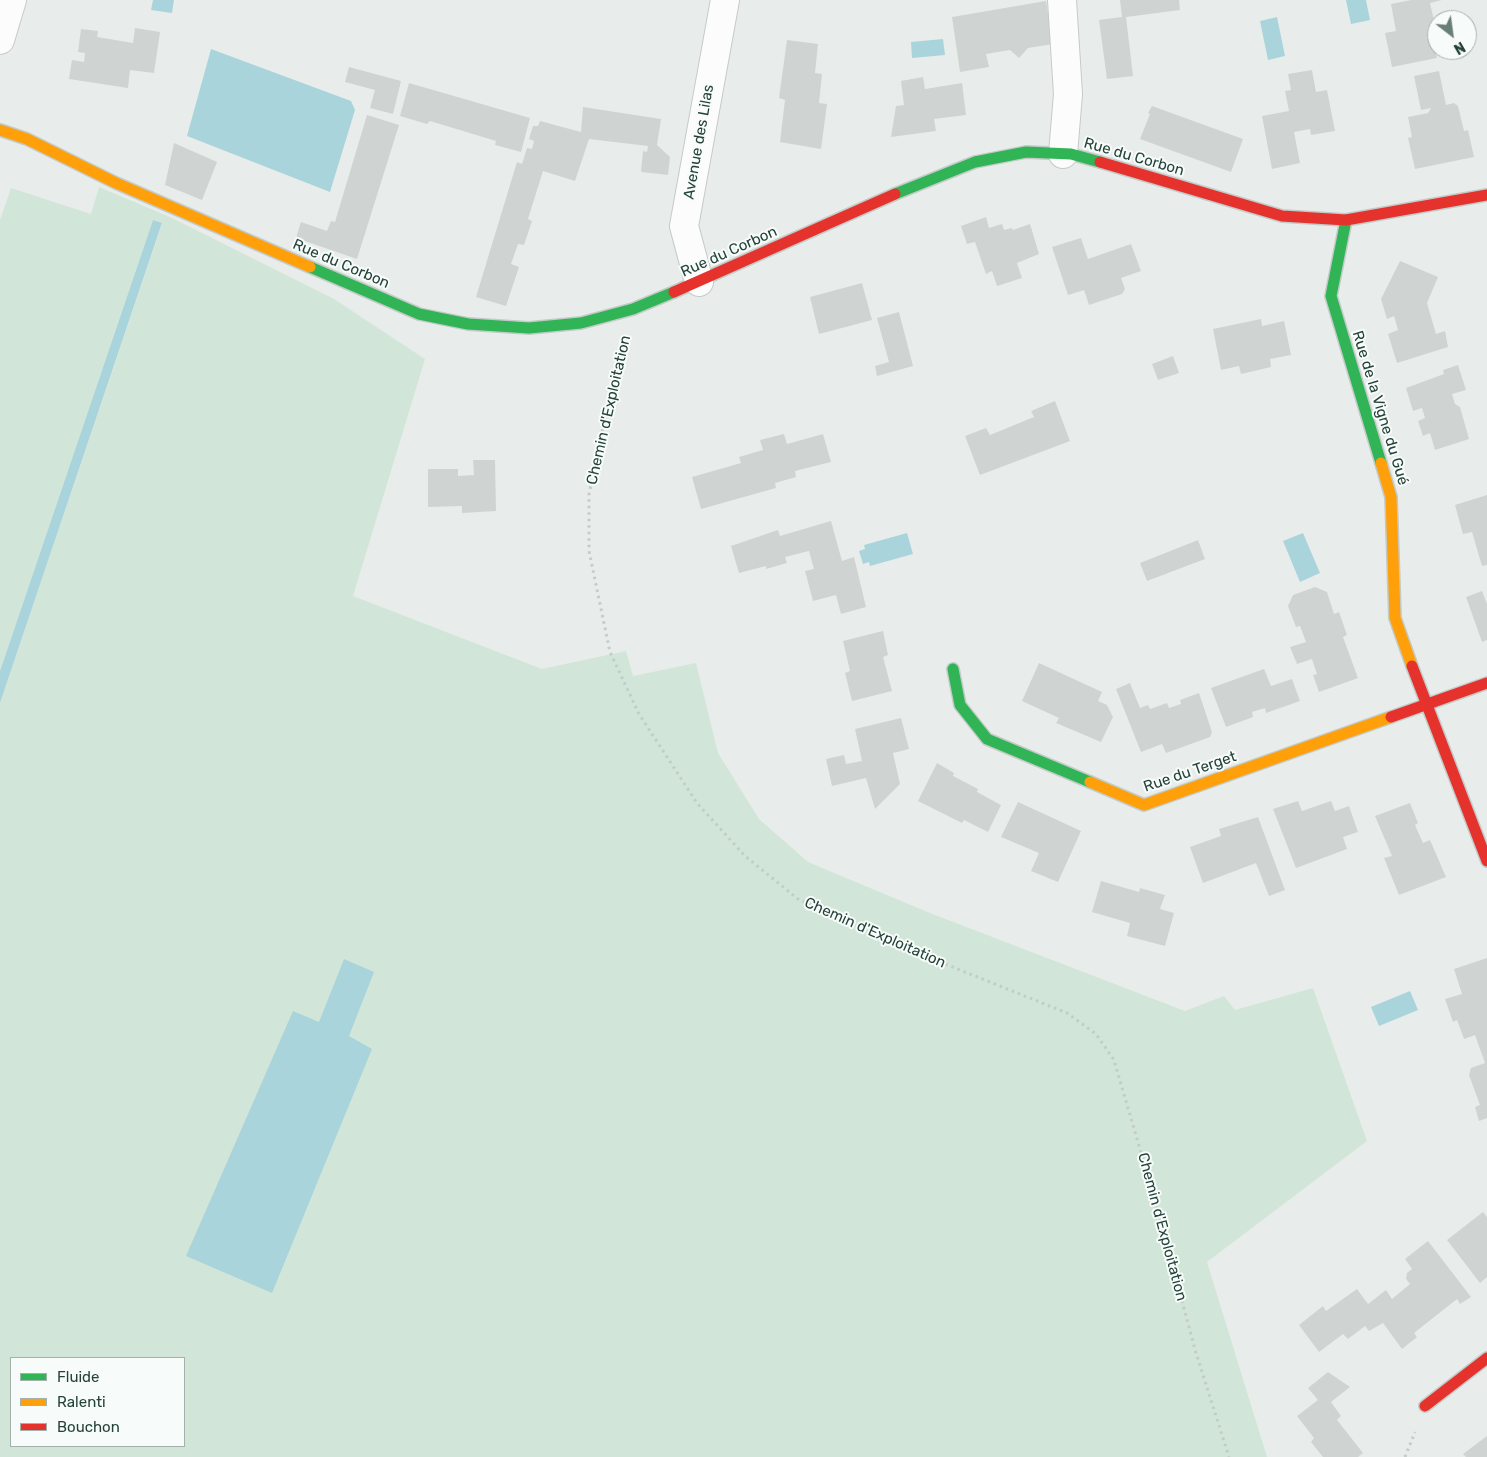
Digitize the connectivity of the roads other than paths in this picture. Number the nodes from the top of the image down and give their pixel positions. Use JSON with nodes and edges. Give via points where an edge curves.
{"nodes":[{"id":1,"x":12,"y":0,"type":"edge"},
{"id":2,"x":725,"y":0,"type":"edge"},
{"id":3,"x":1062,"y":0,"type":"edge"},
{"id":4,"x":0,"y":40,"type":"edge"},
{"id":5,"x":0,"y":130,"type":"edge"},
{"id":6,"x":1063,"y":154,"type":"junction"},
{"id":7,"x":1487,"y":195,"type":"edge"},
{"id":8,"x":1346,"y":220,"type":"junction"},
{"id":9,"x":699,"y":282,"type":"junction"},
{"id":10,"x":953,"y":669,"type":"dead end"},
{"id":11,"x":1487,"y":682,"type":"edge"},
{"id":12,"x":1425,"y":704,"type":"junction"},
{"id":13,"x":1487,"y":861,"type":"edge"},
{"id":14,"x":1487,"y":1358,"type":"edge"},
{"id":15,"x":1425,"y":1406,"type":"dead end"}],
"edges":[{"from":1,"to":4,"type":"street"},
{"from":2,"to":9,"type":"street","name":"Avenue des Lilas","via":[[684,226]]},
{"from":3,"to":6,"type":"street","via":[[1068,94]]},
{"from":5,"to":9,"type":"street","name":"Rue du Corbon","via":[[27,139],[116,183],[419,314],[468,324],[529,328],[581,323],[633,309]]},
{"from":6,"to":8,"type":"street","name":"Rue du Corbon","via":[[1282,216]]},
{"from":6,"to":9,"type":"street","name":"Rue du Corbon","via":[[1026,152],[975,162]]},
{"from":7,"to":8,"type":"street","name":"Rue du Corbon"},
{"from":8,"to":12,"type":"street","name":"Rue de la Vigne du Gué","via":[[1331,296],[1391,497],[1395,618]]},
{"from":10,"to":12,"type":"street","name":"Rue du Terget","via":[[960,705],[987,739],[1144,805]]},
{"from":11,"to":12,"type":"street","name":"Rue du Terget"},
{"from":12,"to":13,"type":"street","name":"Rue de la Vigne du Gué"},
{"from":14,"to":15,"type":"street"}]}
